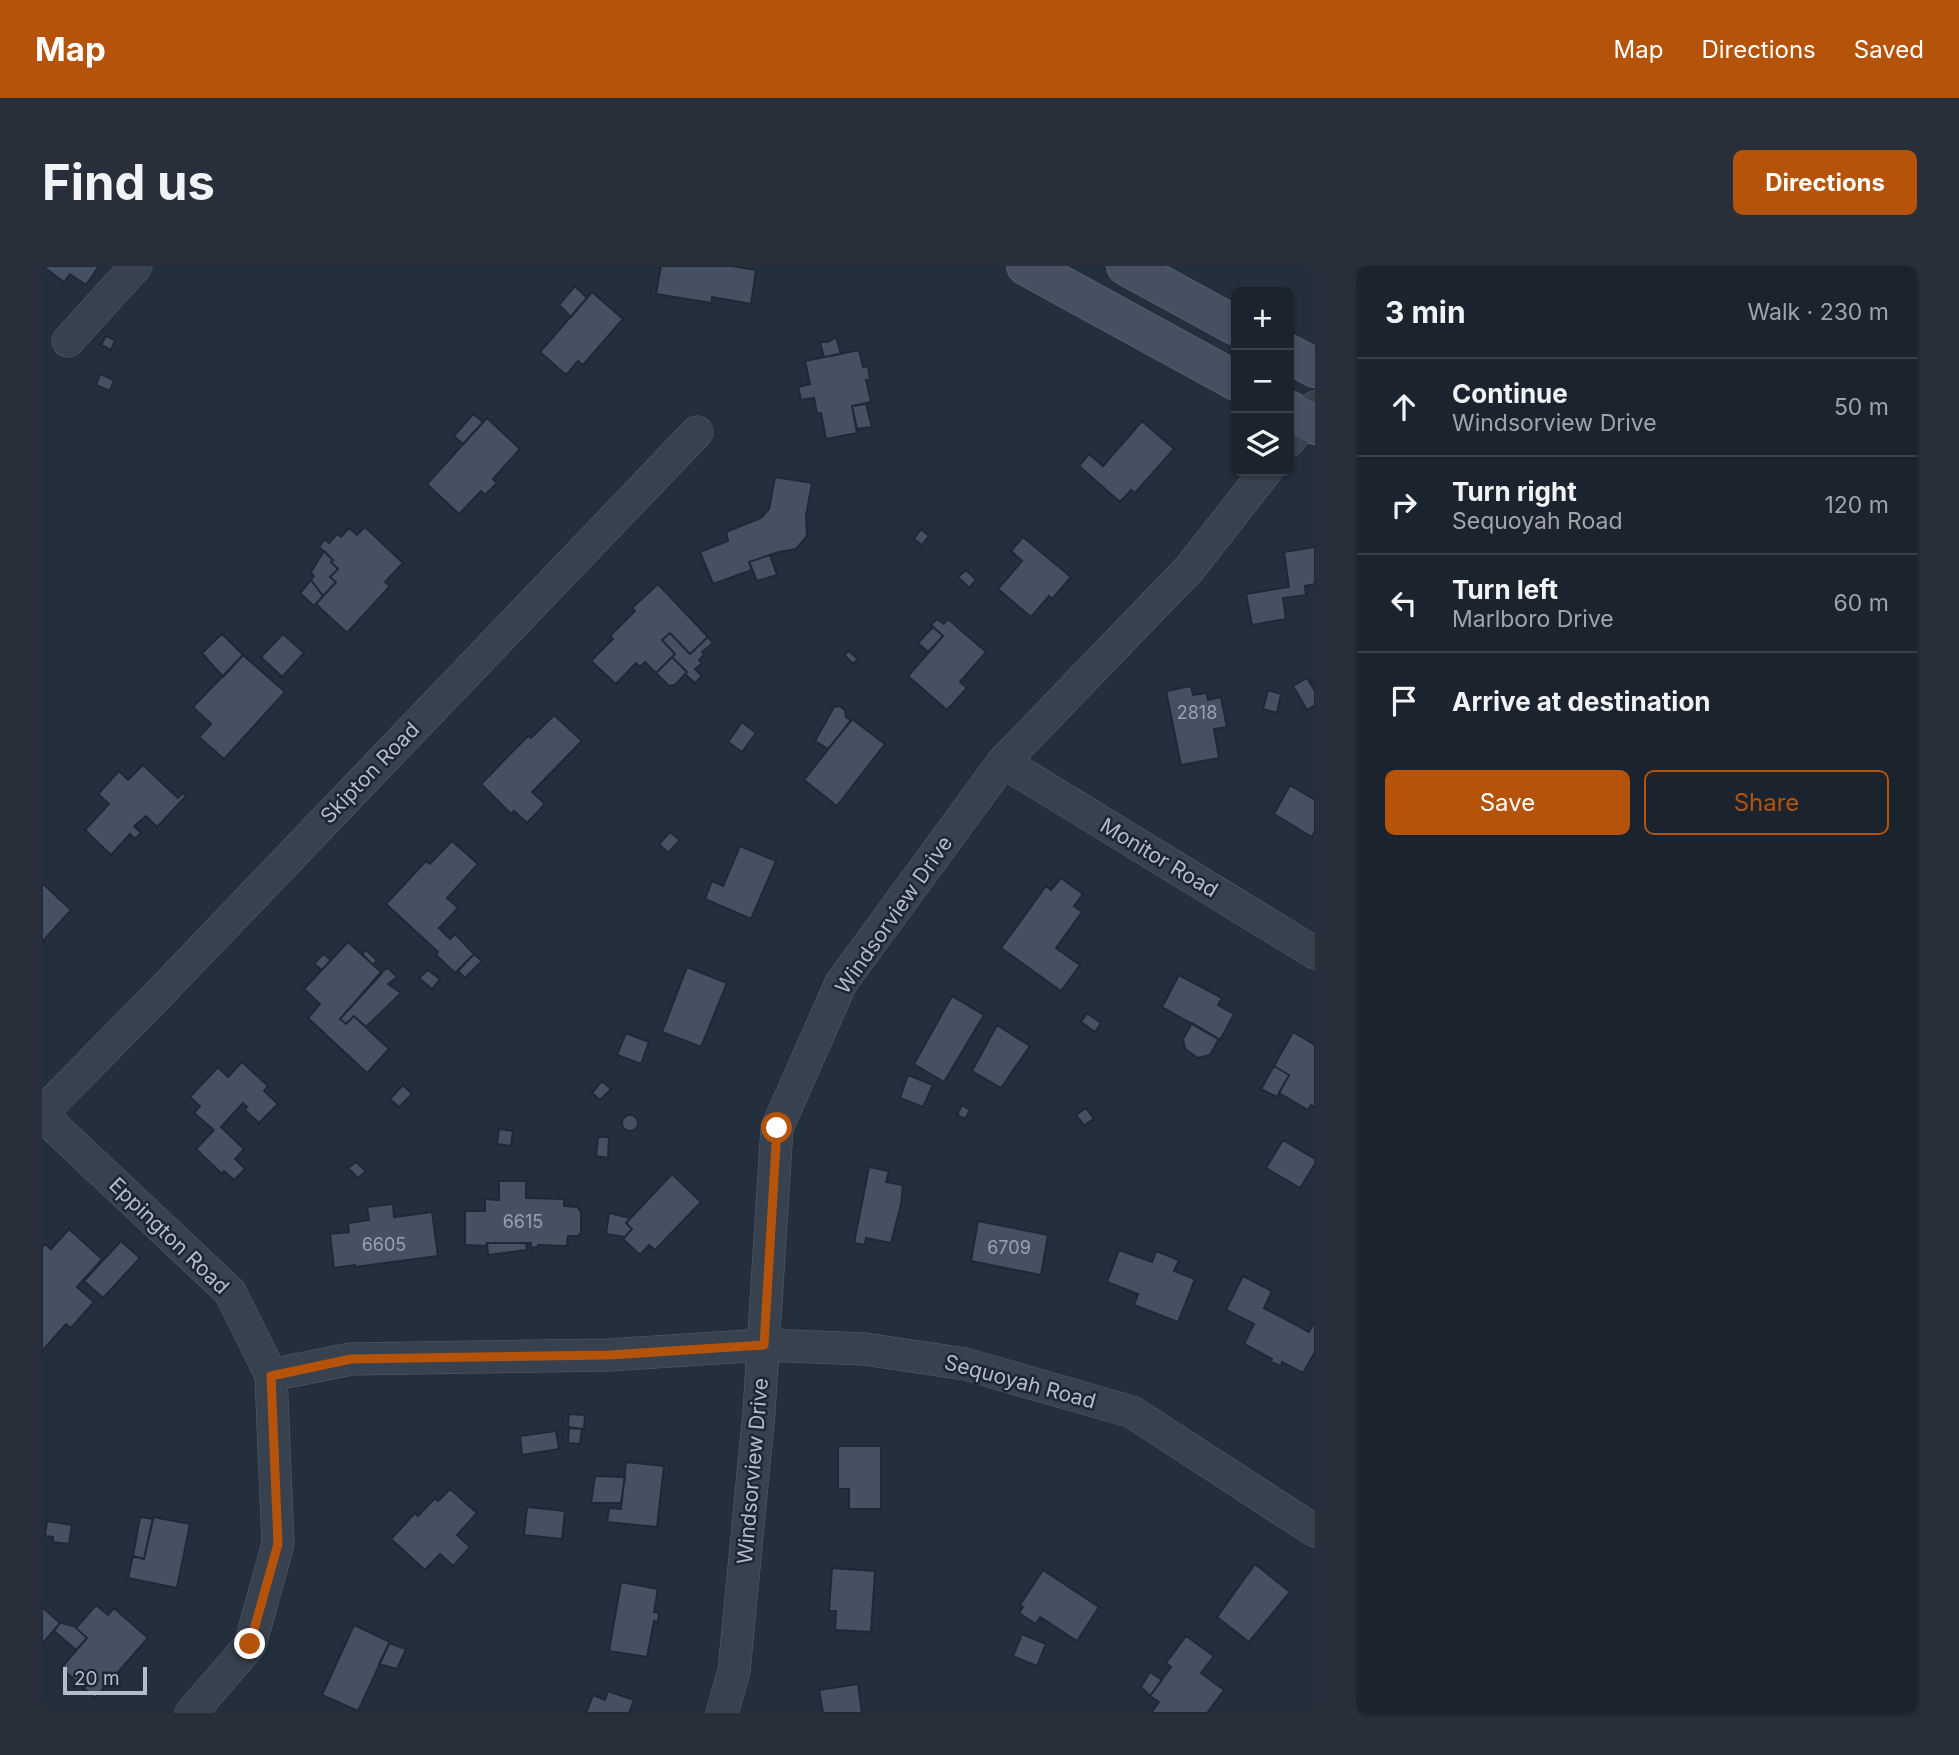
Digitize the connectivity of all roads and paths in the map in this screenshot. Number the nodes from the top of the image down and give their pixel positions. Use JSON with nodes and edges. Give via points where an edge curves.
{"nodes":[{"id":1,"x":136,"y":266,"type":"edge"},
{"id":2,"x":1026,"y":266,"type":"edge"},
{"id":3,"x":1126,"y":266,"type":"edge"},
{"id":4,"x":1231,"y":323,"type":"edge"},
{"id":5,"x":68,"y":341,"type":"dead end"},
{"id":6,"x":1294,"y":357,"type":"edge"},
{"id":7,"x":1315,"y":368,"type":"edge"},
{"id":8,"x":1231,"y":378,"type":"edge"},
{"id":9,"x":697,"y":432,"type":"dead end"},
{"id":10,"x":1262,"y":476,"type":"edge"},
{"id":11,"x":1003,"y":762,"type":"junction"},
{"id":12,"x":1315,"y":953,"type":"edge"},
{"id":13,"x":42,"y":1114,"type":"edge"},
{"id":14,"x":764,"y":1345,"type":"junction"},
{"id":15,"x":271,"y":1376,"type":"junction"},
{"id":16,"x":1315,"y":1531,"type":"edge"},
{"id":17,"x":191,"y":1713,"type":"edge"},
{"id":18,"x":722,"y":1713,"type":"edge"}],
"edges":[{"from":1,"to":5,"type":"street"},
{"from":2,"to":8,"type":"main road"},
{"from":3,"to":4,"type":"main road"},
{"from":6,"to":7,"type":"main road"},
{"from":9,"to":13,"type":"street","name":"Skipton Road"},
{"from":10,"to":11,"type":"street","name":"Windsorview Drive","via":[[1190,568]]},
{"from":11,"to":12,"type":"street","name":"Monitor Road"},
{"from":11,"to":14,"type":"street","name":"Windsorview Drive","via":[[841,983],[777,1128]]},
{"from":13,"to":15,"type":"street","name":"Eppington Road","via":[[230,1292]]},
{"from":14,"to":15,"type":"street","name":"Sequoyah Road","via":[[609,1355],[351,1359]]},
{"from":14,"to":16,"type":"street","name":"Sequoyah Road","via":[[865,1349],[965,1364],[1132,1412]]},
{"from":14,"to":18,"type":"street","name":"Windsorview Drive","via":[[734,1671]]},
{"from":15,"to":17,"type":"street","via":[[278,1544],[250,1644]]}]}
